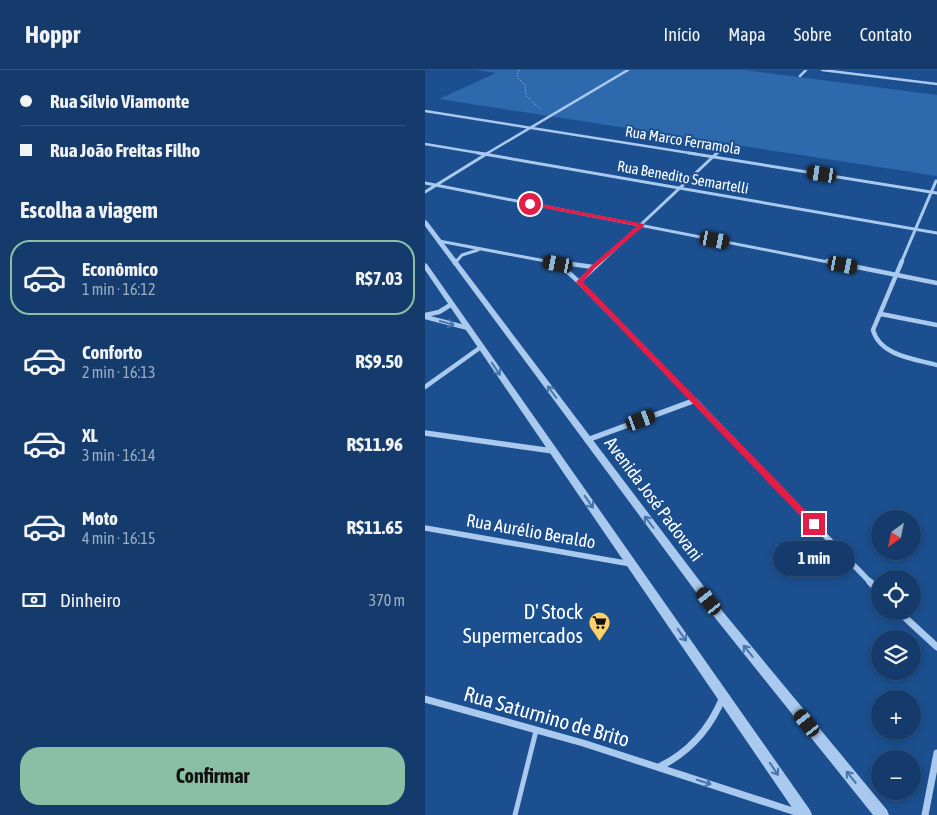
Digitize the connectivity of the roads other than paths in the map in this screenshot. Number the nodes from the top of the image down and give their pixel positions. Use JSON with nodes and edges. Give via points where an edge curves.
{"nodes":[{"id":1,"x":628,"y":70,"type":"edge"},
{"id":2,"x":806,"y":70,"type":"edge"},
{"id":3,"x":822,"y":70,"type":"edge"},
{"id":4,"x":800,"y":76,"type":"dead end"},
{"id":5,"x":937,"y":84,"type":"edge"},
{"id":6,"x":425,"y":111,"type":"edge"},
{"id":7,"x":530,"y":127,"type":"junction"},
{"id":8,"x":425,"y":144,"type":"edge"},
{"id":9,"x":724,"y":147,"type":"dead end"},
{"id":10,"x":488,"y":155,"type":"junction"},
{"id":11,"x":713,"y":157,"type":"junction"},
{"id":12,"x":936,"y":181,"type":"edge"},
{"id":13,"x":425,"y":184,"type":"edge"},
{"id":14,"x":437,"y":186,"type":"junction"},
{"id":15,"x":681,"y":188,"type":"junction"},
{"id":16,"x":425,"y":192,"type":"edge"},
{"id":17,"x":931,"y":192,"type":"junction"},
{"id":18,"x":937,"y":193,"type":"edge"},
{"id":19,"x":425,"y":222,"type":"edge"},
{"id":20,"x":642,"y":225,"type":"junction"},
{"id":21,"x":916,"y":229,"type":"junction"},
{"id":22,"x":937,"y":233,"type":"edge"},
{"id":23,"x":439,"y":241,"type":"junction"},
{"id":24,"x":484,"y":249,"type":"junction"},
{"id":25,"x":455,"y":263,"type":"junction"},
{"id":26,"x":558,"y":264,"type":"junction"},
{"id":27,"x":425,"y":265,"type":"edge"},
{"id":28,"x":593,"y":267,"type":"junction"},
{"id":29,"x":897,"y":276,"type":"junction"},
{"id":30,"x":579,"y":282,"type":"junction"},
{"id":31,"x":937,"y":283,"type":"edge"},
{"id":32,"x":452,"y":304,"type":"junction"},
{"id":33,"x":881,"y":314,"type":"junction"},
{"id":34,"x":425,"y":316,"type":"edge"},
{"id":35,"x":937,"y":325,"type":"edge"},
{"id":36,"x":468,"y":328,"type":"junction"},
{"id":37,"x":481,"y":347,"type":"junction"},
{"id":38,"x":937,"y":365,"type":"edge"},
{"id":39,"x":425,"y":387,"type":"edge"},
{"id":40,"x":694,"y":401,"type":"junction"},
{"id":41,"x":425,"y":432,"type":"edge"},
{"id":42,"x":587,"y":440,"type":"junction"},
{"id":43,"x":553,"y":451,"type":"junction"},
{"id":44,"x":425,"y":528,"type":"edge"},
{"id":45,"x":632,"y":564,"type":"junction"},
{"id":46,"x":871,"y":583,"type":"edge"},
{"id":47,"x":908,"y":620,"type":"edge"},
{"id":48,"x":937,"y":647,"type":"edge"},
{"id":49,"x":723,"y":696,"type":"junction"},
{"id":50,"x":425,"y":699,"type":"edge"},
{"id":51,"x":536,"y":731,"type":"junction"},
{"id":52,"x":937,"y":753,"type":"edge"},
{"id":53,"x":658,"y":768,"type":"junction"},
{"id":54,"x":515,"y":815,"type":"edge"},
{"id":55,"x":805,"y":815,"type":"edge"},
{"id":56,"x":881,"y":815,"type":"edge"},
{"id":57,"x":925,"y":815,"type":"edge"}],
"edges":[{"from":1,"to":7,"type":"street"},
{"from":2,"to":4,"type":"street"},
{"from":3,"to":5,"type":"street"},
{"from":6,"to":7,"type":"street","name":"Rua Marco Ferramola"},
{"from":7,"to":10,"type":"street"},
{"from":7,"to":11,"type":"street","name":"Rua Marco Ferramola"},
{"from":8,"to":10,"type":"street","name":"Rua Benedito Semartelli"},
{"from":9,"to":11,"type":"street"},
{"from":10,"to":14,"type":"street"},
{"from":10,"to":15,"type":"street","name":"Rua Benedito Semartelli"},
{"from":11,"to":15,"type":"street"},
{"from":11,"to":17,"type":"street","name":"Rua Marco Ferramola"},
{"from":12,"to":17,"type":"street"},
{"from":13,"to":14,"type":"street"},
{"from":14,"to":16,"type":"street"},
{"from":14,"to":20,"type":"street"},
{"from":15,"to":20,"type":"street"},
{"from":15,"to":21,"type":"street","name":"Rua Benedito Semartelli"},
{"from":17,"to":18,"type":"street","name":"Rua Marco Ferramola"},
{"from":17,"to":21,"type":"street"},
{"from":19,"to":23,"type":"street","name":"Avenida José Padovani"},
{"from":20,"to":28,"type":"street"},
{"from":20,"to":29,"type":"street"},
{"from":21,"to":22,"type":"street","name":"Rua Benedito Semartelli"},
{"from":21,"to":29,"type":"street"},
{"from":23,"to":24,"type":"street"},
{"from":23,"to":25,"type":"street","name":"Avenida José Padovani"},
{"from":24,"to":25,"type":"street","via":[[466,253]]},
{"from":24,"to":26,"type":"street"},
{"from":42,"to":25,"type":"street","name":"Avenida José Padovani","one_way":true},
{"from":26,"to":28,"type":"street"},
{"from":26,"to":30,"type":"street"},
{"from":27,"to":32,"type":"street"},
{"from":28,"to":30,"type":"street"},
{"from":29,"to":31,"type":"street"},
{"from":29,"to":33,"type":"street"},
{"from":30,"to":40,"type":"street"},
{"from":32,"to":34,"type":"street"},
{"from":32,"to":36,"type":"street"},
{"from":33,"to":35,"type":"street"},
{"from":33,"to":38,"type":"street","via":[[873,330],[875,338],[887,349]]},
{"from":34,"to":36,"type":"street","one_way":true},
{"from":36,"to":37,"type":"street"},
{"from":37,"to":39,"type":"street"},
{"from":37,"to":43,"type":"street","one_way":true},
{"from":40,"to":42,"type":"street"},
{"from":40,"to":46,"type":"street"},
{"from":41,"to":43,"type":"street"},
{"from":56,"to":42,"type":"street","name":"Avenida José Padovani","one_way":true,"via":[[720,616]]},
{"from":43,"to":45,"type":"street","one_way":true},
{"from":44,"to":45,"type":"street","name":"Rua Aurélio Beraldo"},
{"from":45,"to":49,"type":"street","one_way":true},
{"from":47,"to":48,"type":"street"},
{"from":49,"to":53,"type":"street","via":[[710,724],[690,749]]},
{"from":49,"to":55,"type":"street","one_way":true},
{"from":50,"to":51,"type":"street","name":"Rua Saturnino de Brito"},
{"from":51,"to":53,"type":"street","name":"Rua Saturnino de Brito"},
{"from":51,"to":54,"type":"lane"},
{"from":52,"to":57,"type":"street"},
{"from":53,"to":55,"type":"street","name":"Rua Saturnino de Brito","one_way":true}]}
